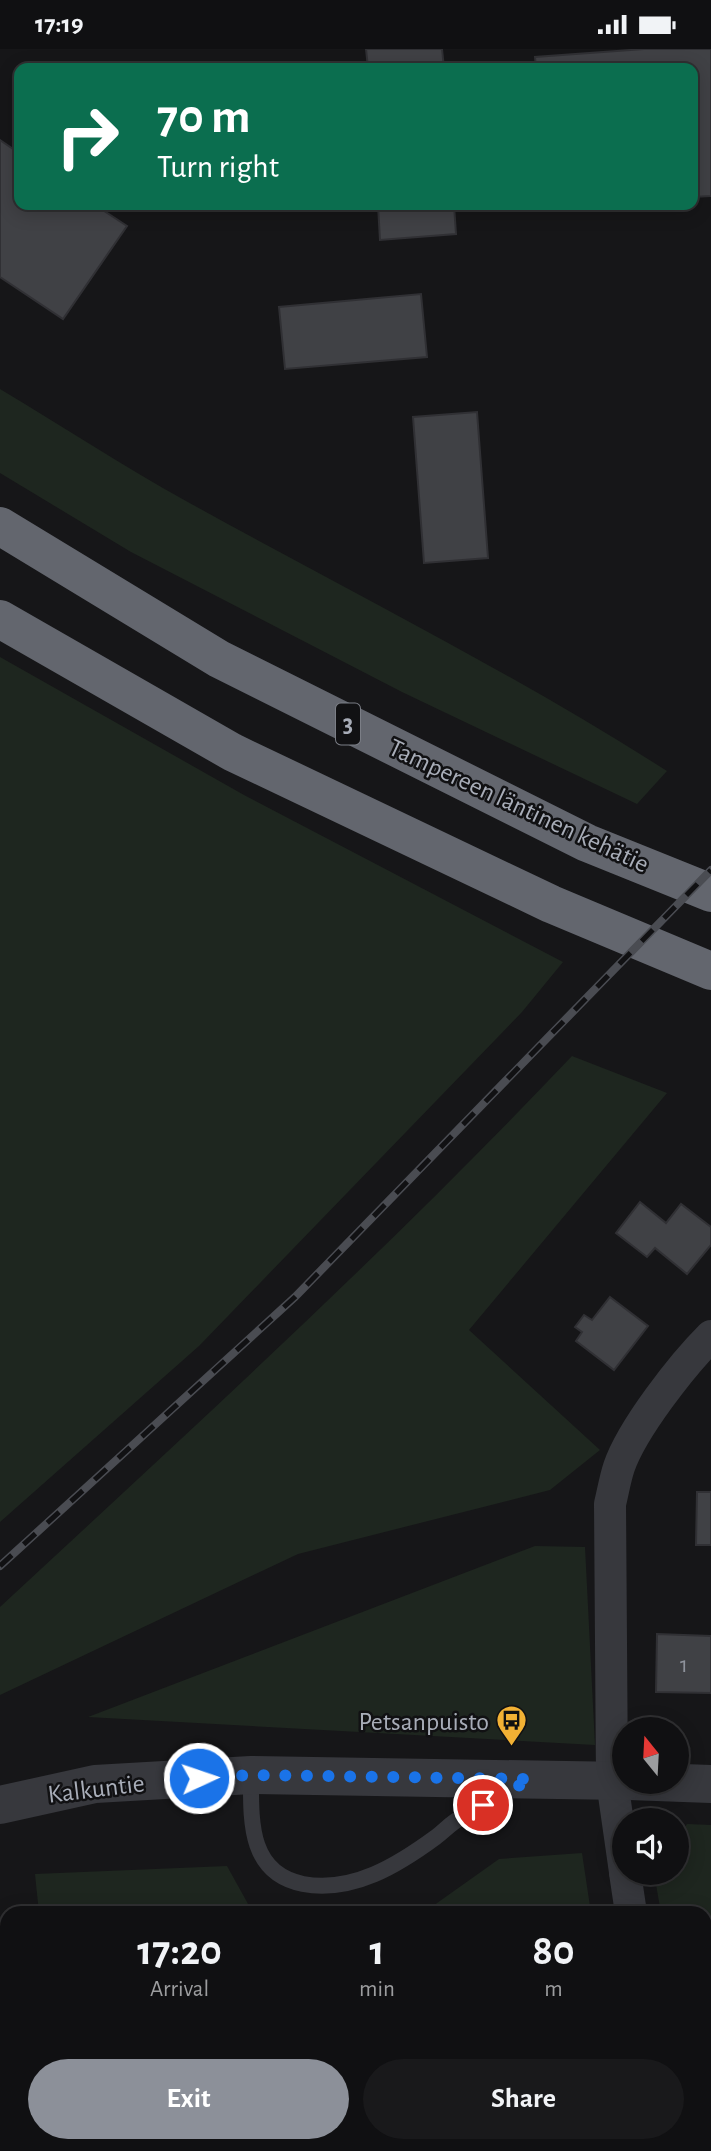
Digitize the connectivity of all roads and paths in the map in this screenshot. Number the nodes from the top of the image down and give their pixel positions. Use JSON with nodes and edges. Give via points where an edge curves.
{"nodes":[{"id":1,"x":0,"y":527,"type":"edge"},
{"id":2,"x":0,"y":619,"type":"edge"},
{"id":3,"x":711,"y":893,"type":"edge"},
{"id":4,"x":711,"y":971,"type":"edge"},
{"id":5,"x":711,"y":1336,"type":"edge"},
{"id":6,"x":619,"y":1717,"type":"edge"},
{"id":7,"x":251,"y":1775,"type":"junction"},
{"id":8,"x":531,"y":1779,"type":"junction"},
{"id":9,"x":612,"y":1781,"type":"edge"},
{"id":10,"x":690,"y":1783,"type":"edge"},
{"id":11,"x":711,"y":1784,"type":"edge"},
{"id":12,"x":0,"y":1805,"type":"edge"},
{"id":13,"x":627,"y":1885,"type":"edge"},
{"id":14,"x":630,"y":1906,"type":"edge"}],
"edges":[{"from":1,"to":3,"type":"highway","name":"Tampereen läntinen kehätie","number":"3","via":[[219,659],[587,843]]},
{"from":2,"to":4,"type":"highway","via":[[232,752],[551,904]]},
{"from":5,"to":6,"type":"street","via":[[637,1431],[619,1466],[610,1504]]},
{"from":7,"to":8,"type":"street","name":"Kalkuntie"},
{"from":7,"to":8,"type":"lane","via":[[254,1839],[265,1860],[287,1881],[329,1887],[385,1869],[460,1818]]},
{"from":7,"to":12,"type":"street","name":"Kalkuntie","via":[[95,1784]]},
{"from":8,"to":9,"type":"street","name":"Kalkuntie"},
{"from":10,"to":11,"type":"street","name":"Kalkuntie"},
{"from":13,"to":14,"type":"street"}]}
